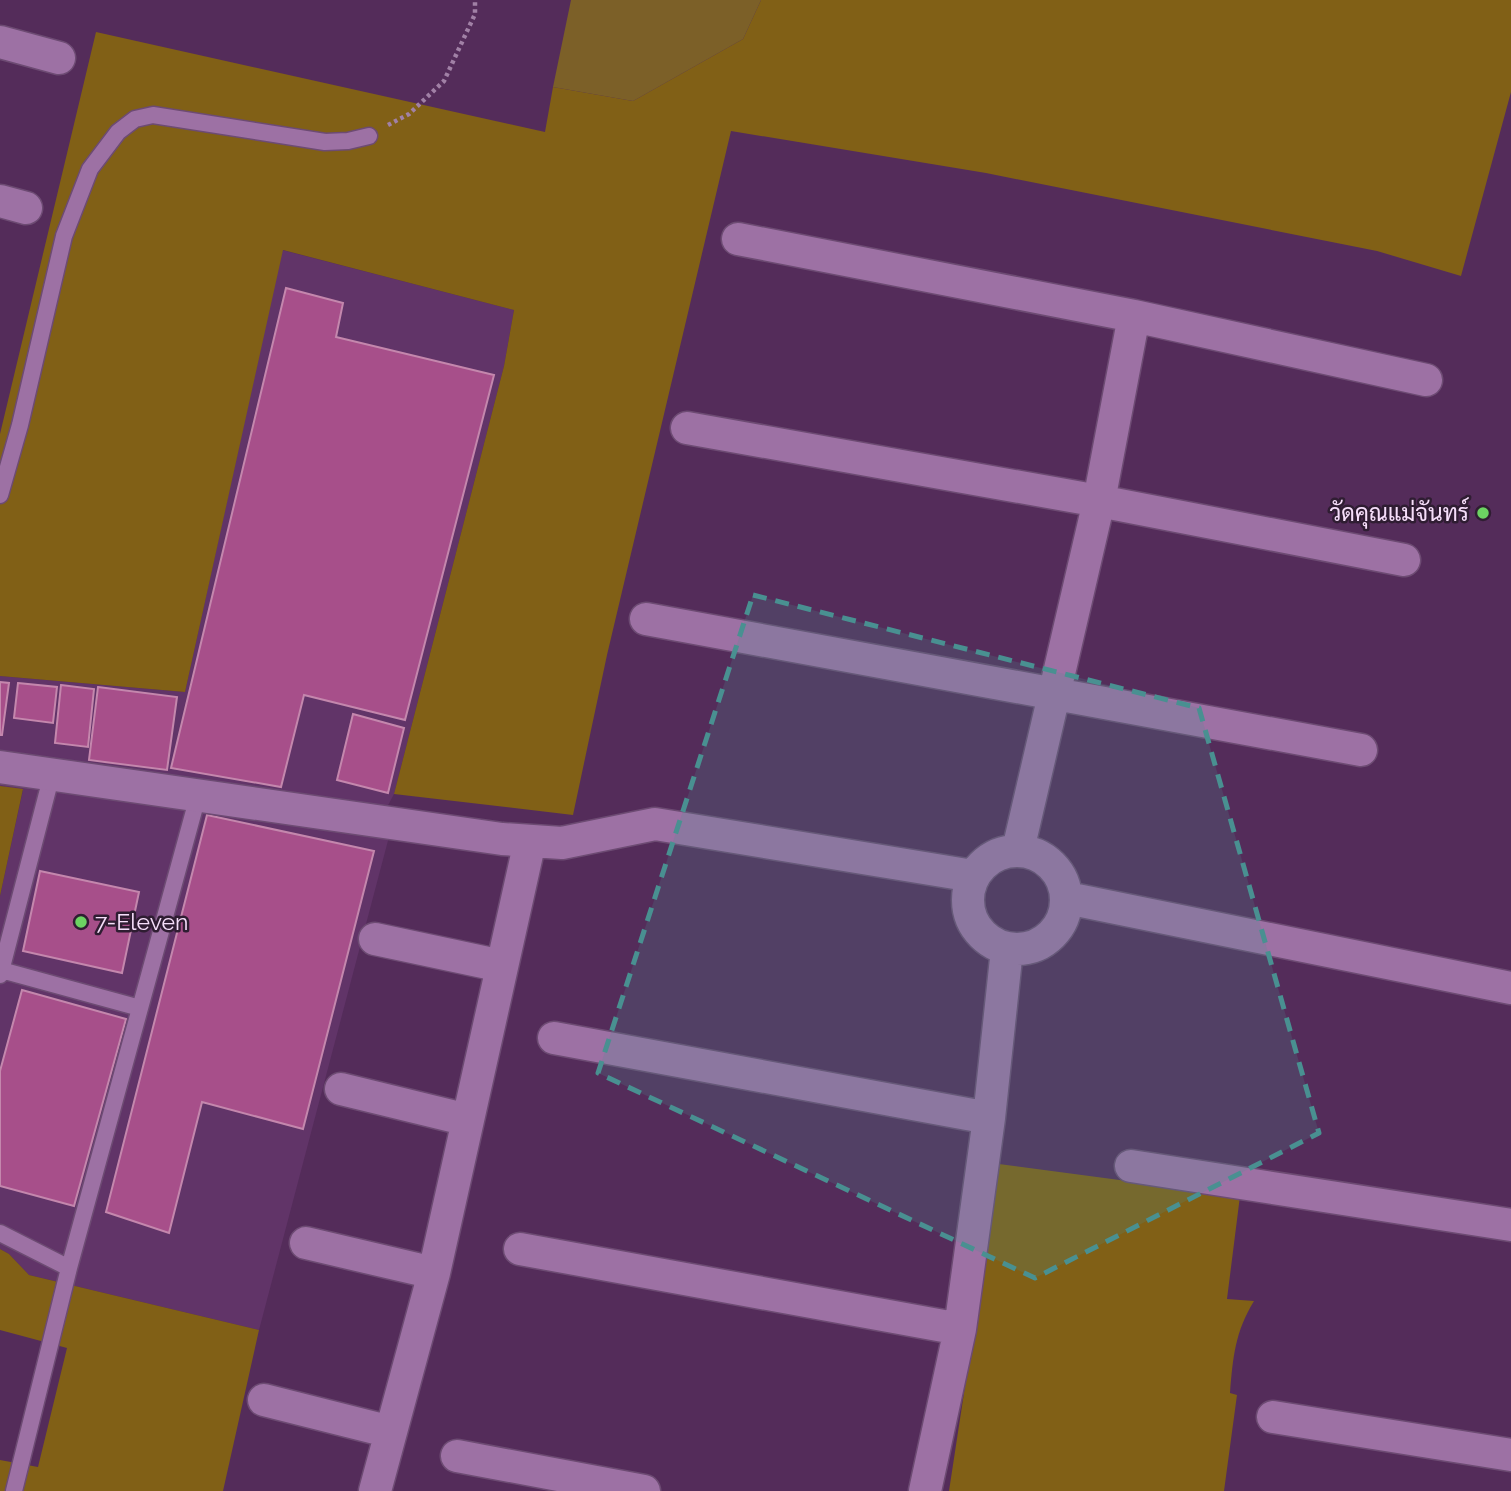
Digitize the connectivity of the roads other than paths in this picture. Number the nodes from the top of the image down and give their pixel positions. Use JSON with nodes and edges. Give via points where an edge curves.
{"nodes":[{"id":1,"x":0,"y":42,"type":"edge"},
{"id":2,"x":59,"y":58,"type":"dead end"},
{"id":3,"x":369,"y":136,"type":"road end"},
{"id":4,"x":738,"y":239,"type":"dead end"},
{"id":5,"x":1134,"y":316,"type":"junction"},
{"id":6,"x":1426,"y":380,"type":"dead end"},
{"id":7,"x":687,"y":428,"type":"dead end"},
{"id":8,"x":0,"y":495,"type":"edge"},
{"id":9,"x":1099,"y":501,"type":"junction"},
{"id":10,"x":1404,"y":560,"type":"dead end"},
{"id":11,"x":646,"y":619,"type":"dead end"},
{"id":12,"x":1053,"y":694,"type":"junction"},
{"id":13,"x":1361,"y":750,"type":"dead end"},
{"id":14,"x":0,"y":767,"type":"edge"},
{"id":15,"x":52,"y":774,"type":"junction"},
{"id":16,"x":198,"y":796,"type":"junction"},
{"id":17,"x":530,"y":841,"type":"junction"},
{"id":18,"x":1018,"y":850,"type":"junction"},
{"id":19,"x":973,"y":876,"type":"junction"},
{"id":20,"x":1067,"y":898,"type":"junction"},
{"id":21,"x":375,"y":939,"type":"dead end"},
{"id":22,"x":1007,"y":948,"type":"junction"},
{"id":23,"x":502,"y":967,"type":"junction"},
{"id":24,"x":1,"y":972,"type":"edge"},
{"id":25,"x":1511,"y":988,"type":"edge"},
{"id":26,"x":140,"y":1008,"type":"junction"},
{"id":27,"x":554,"y":1038,"type":"dead end"},
{"id":28,"x":341,"y":1089,"type":"dead end"},
{"id":29,"x":989,"y":1118,"type":"junction"},
{"id":30,"x":468,"y":1120,"type":"junction"},
{"id":31,"x":1131,"y":1166,"type":"dead end"},
{"id":32,"x":1511,"y":1225,"type":"edge"},
{"id":33,"x":0,"y":1233,"type":"edge"},
{"id":34,"x":306,"y":1243,"type":"dead end"},
{"id":35,"x":520,"y":1249,"type":"dead end"},
{"id":36,"x":69,"y":1268,"type":"junction"},
{"id":37,"x":434,"y":1273,"type":"junction"},
{"id":38,"x":960,"y":1329,"type":"junction"},
{"id":39,"x":264,"y":1400,"type":"dead end"},
{"id":40,"x":1273,"y":1417,"type":"dead end"},
{"id":41,"x":391,"y":1432,"type":"junction"},
{"id":42,"x":1511,"y":1455,"type":"edge"},
{"id":43,"x":457,"y":1456,"type":"dead end"},
{"id":44,"x":14,"y":1491,"type":"edge"},
{"id":45,"x":375,"y":1491,"type":"edge"},
{"id":46,"x":644,"y":1491,"type":"edge"},
{"id":47,"x":925,"y":1491,"type":"edge"}],
"edges":[{"from":1,"to":2,"type":"street"},
{"from":3,"to":8,"type":"lane","via":[[325,142],[153,115],[135,119],[118,132],[90,169],[64,236]]},
{"from":4,"to":5,"type":"street"},
{"from":5,"to":6,"type":"street"},
{"from":5,"to":9,"type":"street"},
{"from":7,"to":9,"type":"street"},
{"from":9,"to":10,"type":"street"},
{"from":9,"to":12,"type":"street"},
{"from":11,"to":12,"type":"street"},
{"from":12,"to":13,"type":"street"},
{"from":12,"to":18,"type":"street"},
{"from":14,"to":15,"type":"street"},
{"from":15,"to":16,"type":"street"},
{"from":15,"to":24,"type":"lane"},
{"from":16,"to":17,"type":"street"},
{"from":16,"to":26,"type":"lane"},
{"from":17,"to":19,"type":"street","via":[[562,843],[655,824]]},
{"from":17,"to":23,"type":"street"},
{"from":18,"to":19,"type":"street","via":[[992,856]]},
{"from":18,"to":20,"type":"street","via":[[1052,865]]},
{"from":19,"to":22,"type":"street","via":[[967,906],[972,921],[980,934]]},
{"from":20,"to":22,"type":"street","via":[[1065,913],[1049,937],[1022,949]]},
{"from":20,"to":25,"type":"street"},
{"from":21,"to":23,"type":"street"},
{"from":22,"to":29,"type":"street"},
{"from":23,"to":30,"type":"street"},
{"from":24,"to":26,"type":"lane"},
{"from":26,"to":36,"type":"lane"},
{"from":27,"to":29,"type":"street"},
{"from":28,"to":30,"type":"street"},
{"from":29,"to":38,"type":"street"},
{"from":30,"to":37,"type":"street"},
{"from":31,"to":32,"type":"street"},
{"from":33,"to":36,"type":"lane"},
{"from":34,"to":37,"type":"street"},
{"from":35,"to":38,"type":"street"},
{"from":36,"to":44,"type":"lane"},
{"from":37,"to":41,"type":"street"},
{"from":38,"to":47,"type":"street"},
{"from":39,"to":41,"type":"street"},
{"from":40,"to":42,"type":"street"},
{"from":41,"to":45,"type":"street"},
{"from":43,"to":46,"type":"street"}]}
